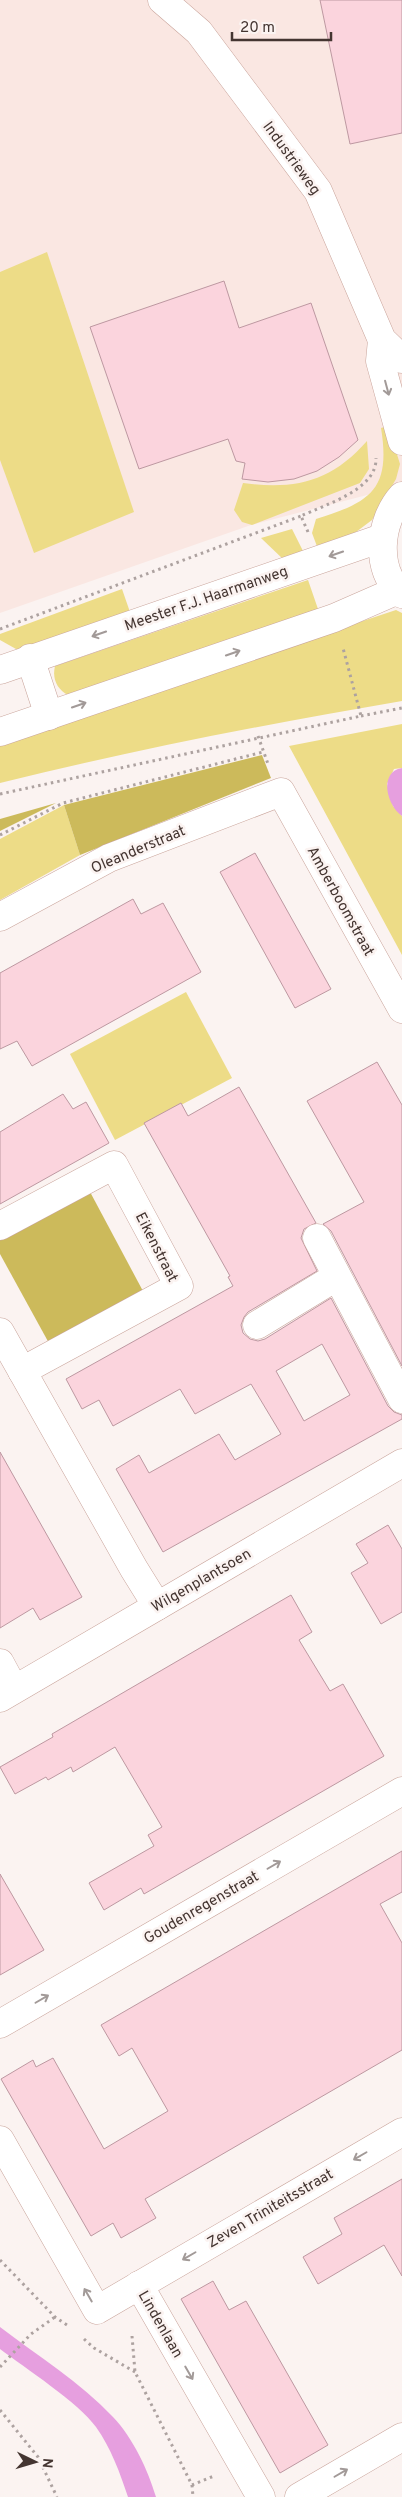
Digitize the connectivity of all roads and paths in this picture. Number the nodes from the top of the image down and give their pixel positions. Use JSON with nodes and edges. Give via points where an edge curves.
{"nodes":[{"id":1,"x":162,"y":0,"type":"edge"},
{"id":2,"x":382,"y":340,"type":"junction"},
{"id":3,"x":402,"y":359,"type":"edge"},
{"id":4,"x":402,"y":441,"type":"edge"},
{"id":5,"x":402,"y":496,"type":"edge"},
{"id":6,"x":301,"y":516,"type":"dead end"},
{"id":7,"x":382,"y":538,"type":"junction"},
{"id":8,"x":400,"y":592,"type":"edge"},
{"id":9,"x":0,"y":629,"type":"edge"},
{"id":10,"x":30,"y":658,"type":"junction"},
{"id":11,"x":0,"y":670,"type":"edge"},
{"id":12,"x":402,"y":708,"type":"edge"},
{"id":13,"x":49,"y":716,"type":"junction"},
{"id":14,"x":361,"y":716,"type":"dead end"},
{"id":15,"x":0,"y":732,"type":"edge"},
{"id":16,"x":258,"y":736,"type":"dead end"},
{"id":17,"x":280,"y":792,"type":"joint"},
{"id":18,"x":0,"y":835,"type":"edge"},
{"id":19,"x":0,"y":917,"type":"edge"},
{"id":20,"x":402,"y":1009,"type":"edge"},
{"id":21,"x":0,"y":1226,"type":"edge"},
{"id":22,"x":317,"y":1238,"type":"dead end"},
{"id":23,"x":336,"y":1277,"type":"junction"},
{"id":24,"x":257,"y":1325,"type":"dead end"},
{"id":25,"x":0,"y":1332,"type":"edge"},
{"id":26,"x":22,"y":1371,"type":"junction"},
{"id":27,"x":402,"y":1398,"type":"edge"},
{"id":28,"x":402,"y":1463,"type":"edge"},
{"id":29,"x":157,"y":1606,"type":"junction"},
{"id":30,"x":0,"y":1663,"type":"edge"},
{"id":31,"x":7,"y":1693,"type":"edge"},
{"id":32,"x":402,"y":1791,"type":"edge"},
{"id":33,"x":0,"y":2024,"type":"edge"},
{"id":34,"x":402,"y":2132,"type":"edge"},
{"id":35,"x":0,"y":2140,"type":"edge"},
{"id":36,"x":139,"y":2285,"type":"junction"},
{"id":37,"x":55,"y":2317,"type":"dead end"},
{"id":38,"x":131,"y":2332,"type":"dead end"},
{"id":39,"x":0,"y":2367,"type":"edge"},
{"id":40,"x":0,"y":2410,"type":"edge"},
{"id":41,"x":402,"y":2437,"type":"edge"},
{"id":42,"x":210,"y":2468,"type":"dead end"},
{"id":43,"x":192,"y":2485,"type":"junction"},
{"id":44,"x":57,"y":2497,"type":"edge"},
{"id":45,"x":193,"y":2497,"type":"edge"},
{"id":46,"x":261,"y":2497,"type":"edge"},
{"id":47,"x":299,"y":2497,"type":"edge"}],
"edges":[{"from":1,"to":2,"type":"street","name":"Industrieweg","via":[[198,32],[318,192]]},
{"from":2,"to":3,"type":"street","name":"Industrieweg"},
{"from":2,"to":4,"type":"street","name":"Industrieweg","one_way":true,"via":[[380,361]]},
{"from":5,"to":7,"type":"street","via":[[392,507]]},
{"from":6,"to":9,"type":"path"},
{"from":7,"to":8,"type":"street","via":[[385,565]]},
{"from":7,"to":10,"type":"street","name":"Meester F.J. Haarmanweg","one_way":true},
{"from":13,"to":8,"type":"street","one_way":true,"via":[[334,618]]},
{"from":10,"to":11,"type":"street","name":"Meester F.J. Haarmanweg"},
{"from":10,"to":13,"type":"street"},
{"from":12,"to":14,"type":"path"},
{"from":13,"to":15,"type":"street"},
{"from":16,"to":18,"type":"path","via":[[263,752],[63,803]]},
{"from":17,"to":19,"type":"street","name":"Oleanderstraat","via":[[109,858]]},
{"from":17,"to":20,"type":"street","name":"Amberboomstraat"},
{"from":21,"to":26,"type":"street","name":"Eikenstraat","via":[[114,1165],[179,1286]]},
{"from":22,"to":23,"type":"street"},
{"from":23,"to":24,"type":"street"},
{"from":23,"to":27,"type":"street"},
{"from":25,"to":26,"type":"street"},
{"from":26,"to":29,"type":"street"},
{"from":28,"to":29,"type":"street","name":"Wilgenplantsoen"},
{"from":29,"to":31,"type":"street","name":"Wilgenplantsoen"},
{"from":30,"to":31,"type":"street"},
{"from":33,"to":32,"type":"street","name":"Goudenregenstraat","one_way":true},
{"from":34,"to":36,"type":"street","name":"Zeven Triniteitsstraat","one_way":true},
{"from":36,"to":35,"type":"street","name":"Lindenlaan","one_way":true,"via":[[97,2310]]},
{"from":36,"to":46,"type":"street","name":"Lindenlaan","one_way":true},
{"from":37,"to":39,"type":"path","via":[[31,2334]]},
{"from":38,"to":43,"type":"path","via":[[134,2372]]},
{"from":40,"to":44,"type":"path","via":[[38,2457]]},
{"from":47,"to":41,"type":"street","one_way":true},
{"from":42,"to":43,"type":"path","via":[[214,2476]]},
{"from":43,"to":45,"type":"path"}]}
